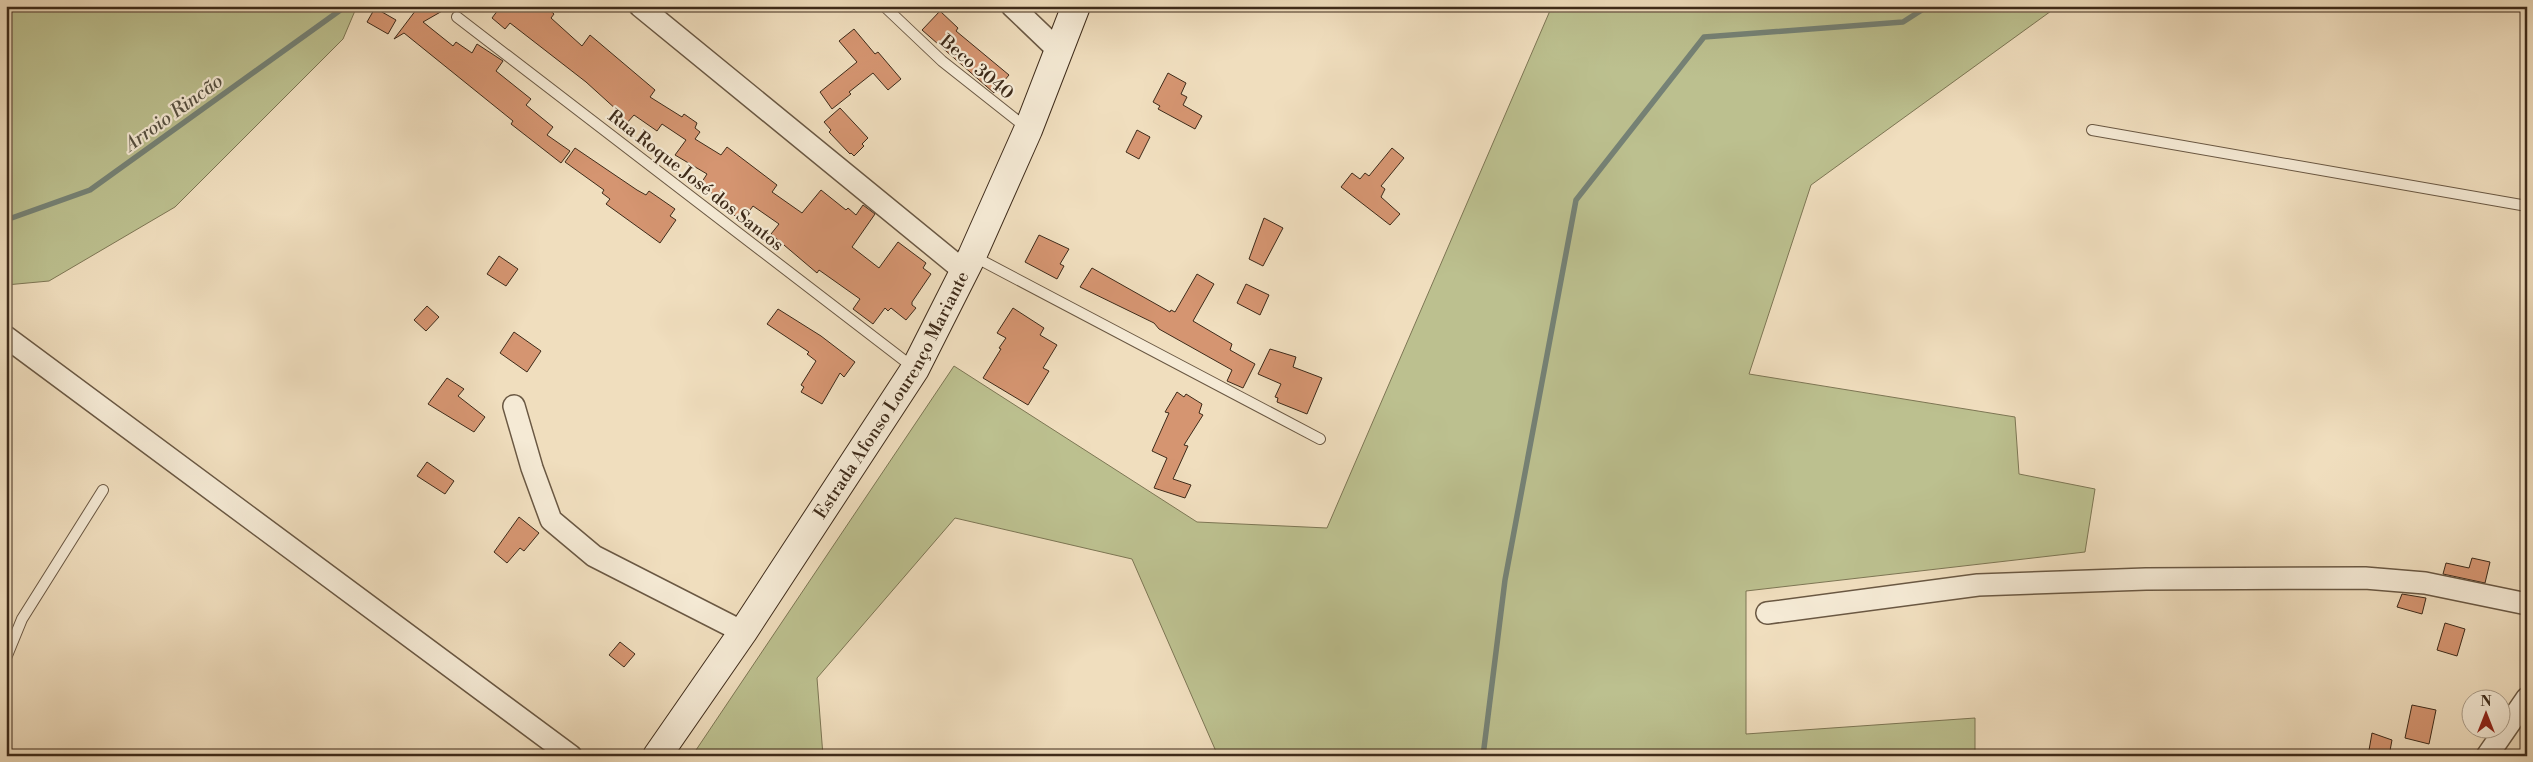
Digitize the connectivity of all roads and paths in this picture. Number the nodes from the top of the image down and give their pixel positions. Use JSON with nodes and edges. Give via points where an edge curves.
{"nodes":[{"id":1,"x":640,"y":6,"type":"edge"},
{"id":2,"x":884,"y":6,"type":"edge"},
{"id":3,"x":1012,"y":6,"type":"edge"},
{"id":4,"x":1076,"y":6,"type":"edge"},
{"id":5,"x":457,"y":17,"type":"dead end"},
{"id":6,"x":1059,"y":51,"type":"junction"},
{"id":7,"x":1028,"y":130,"type":"junction"},
{"id":8,"x":2092,"y":130,"type":"dead end"},
{"id":9,"x":2527,"y":206,"type":"edge"},
{"id":10,"x":968,"y":264,"type":"junction"},
{"id":11,"x":6,"y":337,"type":"edge"},
{"id":12,"x":915,"y":369,"type":"junction"},
{"id":13,"x":514,"y":406,"type":"dead end"},
{"id":14,"x":1320,"y":439,"type":"dead end"},
{"id":15,"x":103,"y":490,"type":"dead end"},
{"id":16,"x":2527,"y":604,"type":"edge"},
{"id":17,"x":1767,"y":612,"type":"dead end"},
{"id":18,"x":743,"y":632,"type":"junction"},
{"id":19,"x":6,"y":658,"type":"edge"},
{"id":20,"x":2527,"y":698,"type":"edge"},
{"id":21,"x":571,"y":756,"type":"edge"},
{"id":22,"x":657,"y":756,"type":"edge"},
{"id":23,"x":2487,"y":756,"type":"edge"}],
"edges":[{"from":1,"to":10,"type":"street"},
{"from":2,"to":7,"type":"lane","name":"Beco 3040","via":[[942,61]]},
{"from":3,"to":6,"type":"street"},
{"from":4,"to":6,"type":"main road","name":"Estrada Afonso Lourenço Mariante"},
{"from":5,"to":12,"type":"lane","name":"Rua Roque José dos Santos"},
{"from":6,"to":7,"type":"main road","name":"Estrada Afonso Lourenço Mariante"},
{"from":7,"to":10,"type":"main road","name":"Estrada Afonso Lourenço Mariante"},
{"from":8,"to":9,"type":"lane"},
{"from":10,"to":12,"type":"main road","name":"Estrada Afonso Lourenço Mariante"},
{"from":10,"to":14,"type":"lane"},
{"from":11,"to":21,"type":"street"},
{"from":12,"to":18,"type":"main road","name":"Estrada Afonso Lourenço Mariante"},
{"from":13,"to":18,"type":"street","via":[[550,520],[594,556]]},
{"from":15,"to":19,"type":"lane","via":[[22,619]]},
{"from":16,"to":17,"type":"street","via":[[2425,583],[2365,578],[2146,579],[1978,585]]},
{"from":18,"to":22,"type":"main road","name":"Estrada Afonso Lourenço Mariante"},
{"from":20,"to":23,"type":"street"}]}
